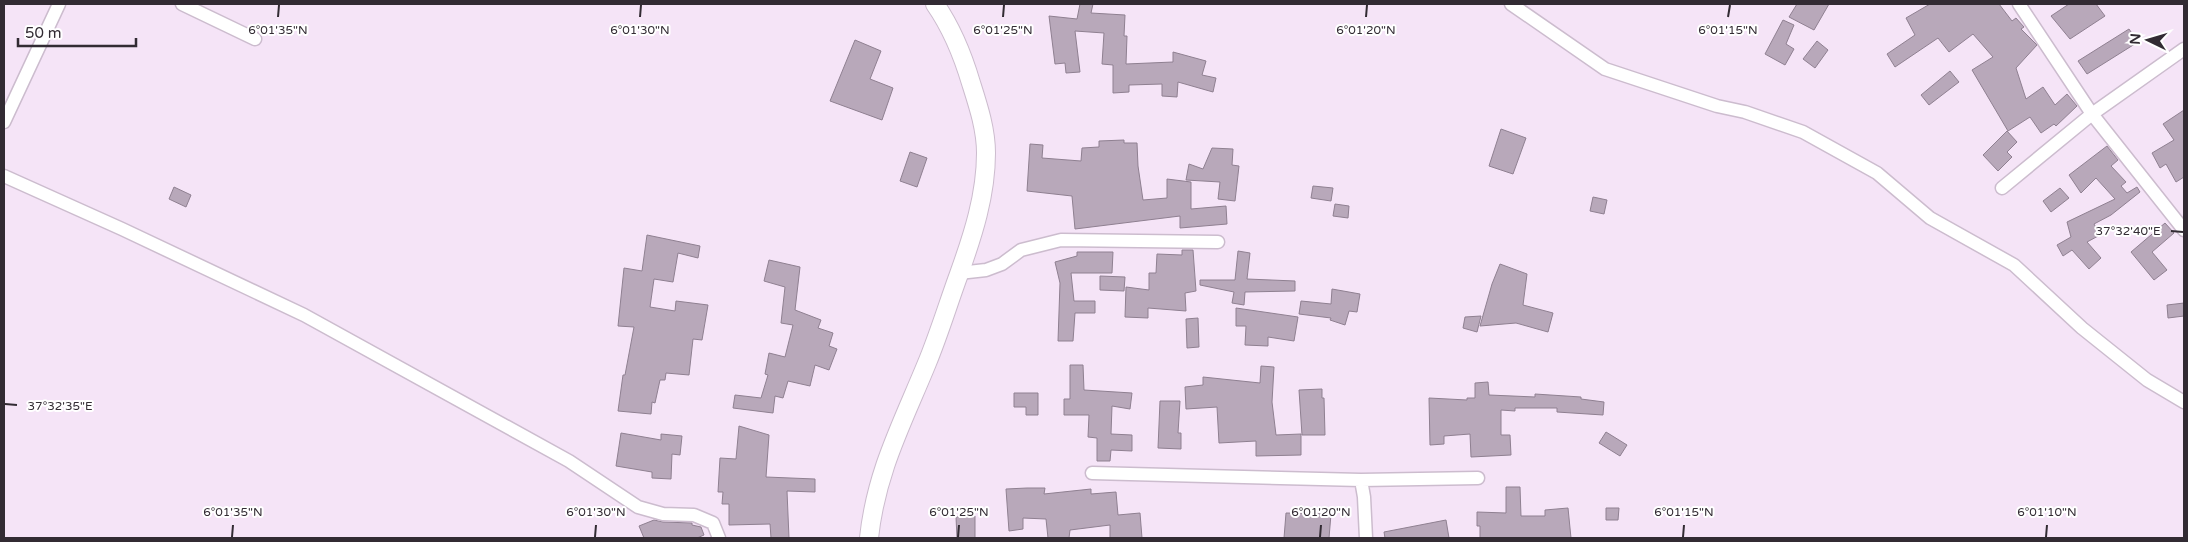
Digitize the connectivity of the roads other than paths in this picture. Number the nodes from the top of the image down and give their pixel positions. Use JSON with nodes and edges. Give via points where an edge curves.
{"nodes":[{"id":1,"x":59,"y":4,"type":"edge"},
{"id":2,"x":182,"y":4,"type":"edge"},
{"id":3,"x":935,"y":4,"type":"edge"},
{"id":4,"x":1511,"y":4,"type":"edge"},
{"id":5,"x":2019,"y":4,"type":"edge"},
{"id":6,"x":255,"y":39,"type":"dead end"},
{"id":7,"x":2184,"y":48,"type":"edge"},
{"id":8,"x":2092,"y":114,"type":"junction"},
{"id":9,"x":4,"y":122,"type":"edge"},
{"id":10,"x":4,"y":176,"type":"edge"},
{"id":11,"x":2002,"y":188,"type":"dead end"},
{"id":12,"x":2184,"y":230,"type":"edge"},
{"id":13,"x":1218,"y":242,"type":"dead end"},
{"id":14,"x":959,"y":273,"type":"junction"},
{"id":15,"x":2184,"y":402,"type":"edge"},
{"id":16,"x":1092,"y":473,"type":"dead end"},
{"id":17,"x":1478,"y":478,"type":"dead end"},
{"id":18,"x":1361,"y":480,"type":"junction"},
{"id":19,"x":719,"y":538,"type":"edge"},
{"id":20,"x":869,"y":538,"type":"edge"},
{"id":21,"x":1366,"y":538,"type":"edge"}],
"edges":[{"from":1,"to":9,"type":"street"},
{"from":2,"to":6,"type":"street"},
{"from":3,"to":14,"type":"street","via":[[944,16],[966,68],[982,118],[986,152],[981,202]]},
{"from":4,"to":15,"type":"street","via":[[1606,69],[1803,132],[1877,173],[1930,218],[2014,265],[2082,328],[2140,374]]},
{"from":5,"to":8,"type":"street"},
{"from":7,"to":8,"type":"street"},
{"from":8,"to":11,"type":"street"},
{"from":8,"to":12,"type":"street"},
{"from":10,"to":19,"type":"street","via":[[304,315],[569,461],[638,507],[663,514],[694,515],[713,524]]},
{"from":13,"to":14,"type":"street","via":[[1061,240],[1020,250],[1002,264],[986,270]]},
{"from":14,"to":20,"type":"street","via":[[928,361],[886,458],[872,509]]},
{"from":16,"to":18,"type":"street"},
{"from":17,"to":18,"type":"street"},
{"from":18,"to":21,"type":"street"}]}
